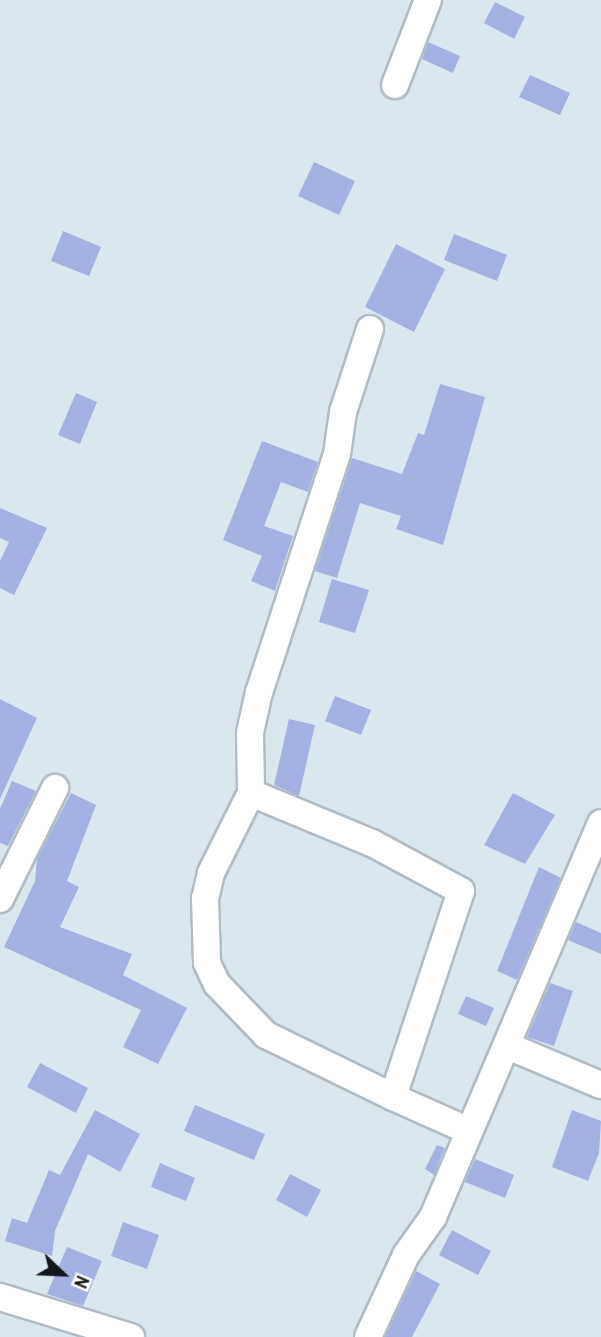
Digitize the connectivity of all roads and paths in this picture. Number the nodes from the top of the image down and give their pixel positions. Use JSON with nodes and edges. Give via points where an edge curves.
{"nodes":[{"id":1,"x":428,"y":0,"type":"edge"},
{"id":2,"x":395,"y":85,"type":"dead end"},
{"id":3,"x":370,"y":328,"type":"dead end"},
{"id":4,"x":55,"y":788,"type":"dead end"},
{"id":5,"x":251,"y":793,"type":"junction"},
{"id":6,"x":601,"y":822,"type":"edge"},
{"id":7,"x":0,"y":899,"type":"edge"},
{"id":8,"x":508,"y":1046,"type":"junction"},
{"id":9,"x":601,"y":1085,"type":"edge"},
{"id":10,"x":393,"y":1097,"type":"junction"},
{"id":11,"x":469,"y":1131,"type":"junction"},
{"id":12,"x":0,"y":1297,"type":"edge"},
{"id":13,"x":131,"y":1337,"type":"edge"},
{"id":14,"x":368,"y":1337,"type":"edge"}],
"edges":[{"from":1,"to":2,"type":"street"},
{"from":3,"to":5,"type":"street","via":[[343,412],[337,454],[259,692],[250,733]]},
{"from":4,"to":7,"type":"street"},
{"from":5,"to":10,"type":"street","via":[[211,873],[205,898],[207,963],[217,984],[266,1035]]},
{"from":5,"to":10,"type":"street","via":[[384,849],[461,891]]},
{"from":6,"to":8,"type":"street"},
{"from":8,"to":9,"type":"street"},
{"from":8,"to":11,"type":"street"},
{"from":10,"to":11,"type":"street"},
{"from":11,"to":14,"type":"street","via":[[433,1217],[406,1255]]},
{"from":12,"to":13,"type":"street"}]}
